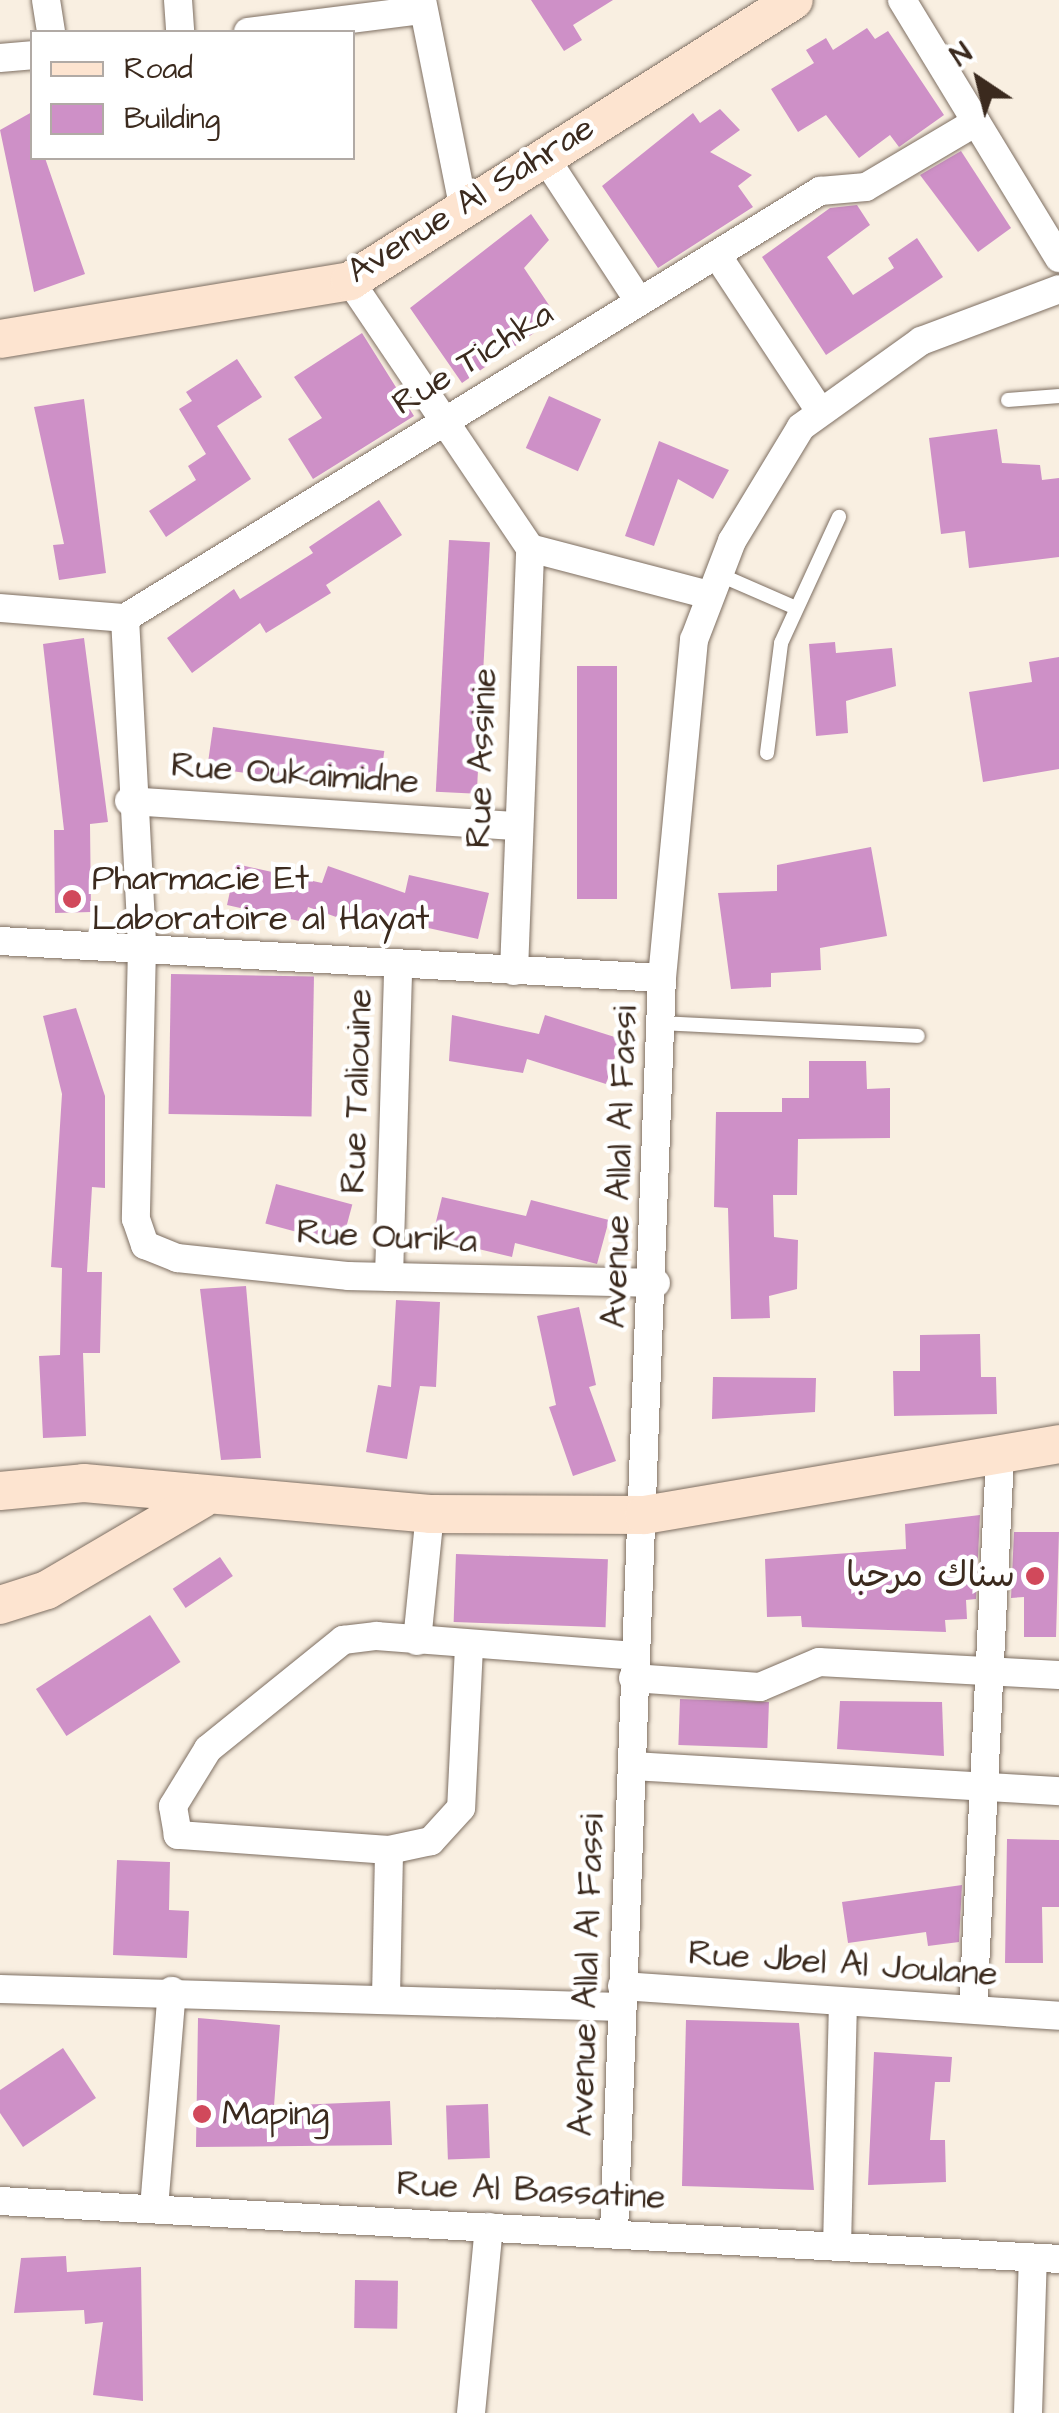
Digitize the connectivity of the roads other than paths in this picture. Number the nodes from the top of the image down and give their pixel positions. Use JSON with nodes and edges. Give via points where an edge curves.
{"nodes":[{"id":1,"x":46,"y":0,"type":"edge"},
{"id":2,"x":178,"y":0,"type":"edge"},
{"id":3,"x":794,"y":0,"type":"edge"},
{"id":4,"x":902,"y":0,"type":"edge"},
{"id":5,"x":422,"y":5,"type":"edge"},
{"id":6,"x":51,"y":30,"type":"edge"},
{"id":7,"x":180,"y":30,"type":"edge"},
{"id":8,"x":261,"y":30,"type":"edge"},
{"id":9,"x":30,"y":55,"type":"edge"},
{"id":10,"x":0,"y":58,"type":"edge"},
{"id":11,"x":976,"y":122,"type":"junction"},
{"id":12,"x":544,"y":156,"type":"junction"},
{"id":13,"x":463,"y":206,"type":"junction"},
{"id":14,"x":717,"y":255,"type":"junction"},
{"id":15,"x":1059,"y":258,"type":"edge"},
{"id":16,"x":350,"y":281,"type":"junction"},
{"id":17,"x":1059,"y":289,"type":"edge"},
{"id":18,"x":639,"y":301,"type":"junction"},
{"id":19,"x":0,"y":340,"type":"edge"},
{"id":20,"x":1059,"y":396,"type":"edge"},
{"id":21,"x":1008,"y":400,"type":"dead end"},
{"id":22,"x":820,"y":411,"type":"junction"},
{"id":23,"x":442,"y":422,"type":"junction"},
{"id":24,"x":840,"y":518,"type":"dead end"},
{"id":25,"x":530,"y":548,"type":"junction"},
{"id":26,"x":714,"y":585,"type":"junction"},
{"id":27,"x":794,"y":607,"type":"junction"},
{"id":28,"x":0,"y":608,"type":"edge"},
{"id":29,"x":124,"y":618,"type":"junction"},
{"id":30,"x":768,"y":753,"type":"dead end"},
{"id":31,"x":129,"y":801,"type":"junction"},
{"id":32,"x":516,"y":826,"type":"junction"},
{"id":33,"x":0,"y":941,"type":"edge"},
{"id":34,"x":142,"y":947,"type":"junction"},
{"id":35,"x":398,"y":966,"type":"junction"},
{"id":36,"x":514,"y":971,"type":"junction"},
{"id":37,"x":662,"y":978,"type":"junction"},
{"id":38,"x":662,"y":1023,"type":"junction"},
{"id":39,"x":918,"y":1036,"type":"dead end"},
{"id":40,"x":389,"y":1277,"type":"junction"},
{"id":41,"x":656,"y":1283,"type":"junction"},
{"id":42,"x":1059,"y":1444,"type":"edge"},
{"id":43,"x":1000,"y":1457,"type":"junction"},
{"id":44,"x":0,"y":1492,"type":"edge"},
{"id":45,"x":202,"y":1499,"type":"junction"},
{"id":46,"x":430,"y":1514,"type":"junction"},
{"id":47,"x":644,"y":1515,"type":"junction"},
{"id":48,"x":0,"y":1605,"type":"edge"},
{"id":49,"x":417,"y":1641,"type":"junction"},
{"id":50,"x":469,"y":1647,"type":"junction"},
{"id":51,"x":633,"y":1667,"type":"junction"},
{"id":52,"x":992,"y":1670,"type":"junction"},
{"id":53,"x":1059,"y":1675,"type":"edge"},
{"id":54,"x":634,"y":1766,"type":"junction"},
{"id":55,"x":987,"y":1786,"type":"junction"},
{"id":56,"x":1059,"y":1791,"type":"edge"},
{"id":57,"x":389,"y":1850,"type":"junction"},
{"id":58,"x":0,"y":1989,"type":"edge"},
{"id":59,"x":172,"y":1991,"type":"junction"},
{"id":60,"x":622,"y":1997,"type":"junction"},
{"id":61,"x":386,"y":1998,"type":"junction"},
{"id":62,"x":843,"y":2004,"type":"junction"},
{"id":63,"x":974,"y":2009,"type":"junction"},
{"id":64,"x":1059,"y":2016,"type":"edge"},
{"id":65,"x":0,"y":2201,"type":"edge"},
{"id":66,"x":154,"y":2208,"type":"junction"},
{"id":67,"x":488,"y":2227,"type":"junction"},
{"id":68,"x":614,"y":2232,"type":"junction"},
{"id":69,"x":837,"y":2247,"type":"junction"},
{"id":70,"x":1046,"y":2258,"type":"edge"},
{"id":71,"x":472,"y":2413,"type":"edge"},
{"id":72,"x":1028,"y":2413,"type":"edge"}],
"edges":[{"from":1,"to":6,"type":"street"},
{"from":2,"to":7,"type":"street"},
{"from":3,"to":12,"type":"street","name":"Avenue Al Sahrae"},
{"from":4,"to":11,"type":"street"},
{"from":5,"to":8,"type":"street"},
{"from":5,"to":13,"type":"street"},
{"from":9,"to":10,"type":"street"},
{"from":11,"to":14,"type":"street","name":"Rue Tichka","via":[[866,187],[820,191]]},
{"from":11,"to":15,"type":"street"},
{"from":12,"to":13,"type":"street","name":"Avenue Al Sahrae"},
{"from":12,"to":18,"type":"street"},
{"from":13,"to":16,"type":"street","name":"Avenue Al Sahrae"},
{"from":14,"to":18,"type":"street","name":"Rue Tichka"},
{"from":14,"to":22,"type":"street"},
{"from":16,"to":19,"type":"street","name":"Avenue Al Sahrae"},
{"from":16,"to":23,"type":"street"},
{"from":17,"to":22,"type":"street","name":"Avenue Allal Al Fassi","via":[[922,341]]},
{"from":18,"to":23,"type":"street","name":"Rue Tichka"},
{"from":20,"to":21,"type":"lane"},
{"from":22,"to":26,"type":"street","name":"Avenue Allal Al Fassi","via":[[772,465]]},
{"from":23,"to":25,"type":"street"},
{"from":23,"to":29,"type":"street","name":"Rue Tichka"},
{"from":24,"to":27,"type":"lane"},
{"from":25,"to":26,"type":"street"},
{"from":25,"to":32,"type":"street","name":"Rue Assinie"},
{"from":26,"to":27,"type":"lane"},
{"from":26,"to":37,"type":"street","name":"Avenue Allal Al Fassi","via":[[680,746]]},
{"from":27,"to":30,"type":"lane"},
{"from":28,"to":29,"type":"street"},
{"from":29,"to":31,"type":"street"},
{"from":31,"to":32,"type":"street","name":"Rue Oukaimidne"},
{"from":31,"to":34,"type":"street"},
{"from":32,"to":36,"type":"street","name":"Rue Assinie"},
{"from":33,"to":34,"type":"street"},
{"from":34,"to":35,"type":"street"},
{"from":34,"to":40,"type":"street","name":"Rue Ourika","via":[[136,1219],[160,1255]]},
{"from":35,"to":36,"type":"street"},
{"from":35,"to":40,"type":"street","name":"Rue Taliouine"},
{"from":36,"to":37,"type":"street"},
{"from":37,"to":38,"type":"street","name":"Avenue Allal Al Fassi"},
{"from":38,"to":39,"type":"lane"},
{"from":38,"to":41,"type":"street","name":"Avenue Allal Al Fassi"},
{"from":40,"to":41,"type":"street","name":"Rue Ourika"},
{"from":41,"to":47,"type":"street","name":"Avenue Allal Al Fassi"},
{"from":42,"to":43,"type":"street"},
{"from":43,"to":47,"type":"street"},
{"from":43,"to":52,"type":"street"},
{"from":44,"to":45,"type":"street","via":[[84,1483]]},
{"from":45,"to":46,"type":"street"},
{"from":45,"to":48,"type":"street","via":[[48,1590]]},
{"from":46,"to":47,"type":"street"},
{"from":46,"to":49,"type":"street"},
{"from":47,"to":51,"type":"street","name":"Avenue Allal Al Fassi"},
{"from":49,"to":50,"type":"street"},
{"from":49,"to":57,"type":"street","via":[[361,1636],[326,1651],[208,1749],[173,1806],[185,1841]]},
{"from":50,"to":51,"type":"street"},
{"from":50,"to":57,"type":"street","via":[[457,1818],[431,1841]]},
{"from":51,"to":52,"type":"street","via":[[760,1687],[818,1662]]},
{"from":51,"to":54,"type":"street","name":"Avenue Allal Al Fassi"},
{"from":52,"to":53,"type":"street"},
{"from":52,"to":55,"type":"street"},
{"from":54,"to":55,"type":"street"},
{"from":54,"to":60,"type":"street","name":"Avenue Allal Al Fassi"},
{"from":55,"to":56,"type":"street"},
{"from":55,"to":63,"type":"street"},
{"from":57,"to":61,"type":"street"},
{"from":58,"to":59,"type":"street","name":"Rue Jbel Al Joulane"},
{"from":59,"to":61,"type":"street","name":"Rue Jbel Al Joulane"},
{"from":59,"to":66,"type":"street"},
{"from":60,"to":61,"type":"street","name":"Rue Jbel Al Joulane"},
{"from":60,"to":62,"type":"street","name":"Rue Jbel Al Joulane"},
{"from":60,"to":68,"type":"street","name":"Avenue Allal Al Fassi"},
{"from":62,"to":63,"type":"street","name":"Rue Jbel Al Joulane"},
{"from":62,"to":69,"type":"street"},
{"from":63,"to":64,"type":"street","name":"Rue Jbel Al Joulane"},
{"from":65,"to":66,"type":"street","name":"Rue Al Bassatine"},
{"from":66,"to":67,"type":"street","name":"Rue Al Bassatine"},
{"from":67,"to":68,"type":"street","name":"Rue Al Bassatine"},
{"from":67,"to":71,"type":"street"},
{"from":68,"to":69,"type":"street","name":"Rue Al Bassatine"},
{"from":69,"to":70,"type":"street","name":"Rue Al Bassatine"},
{"from":70,"to":72,"type":"street"}]}
